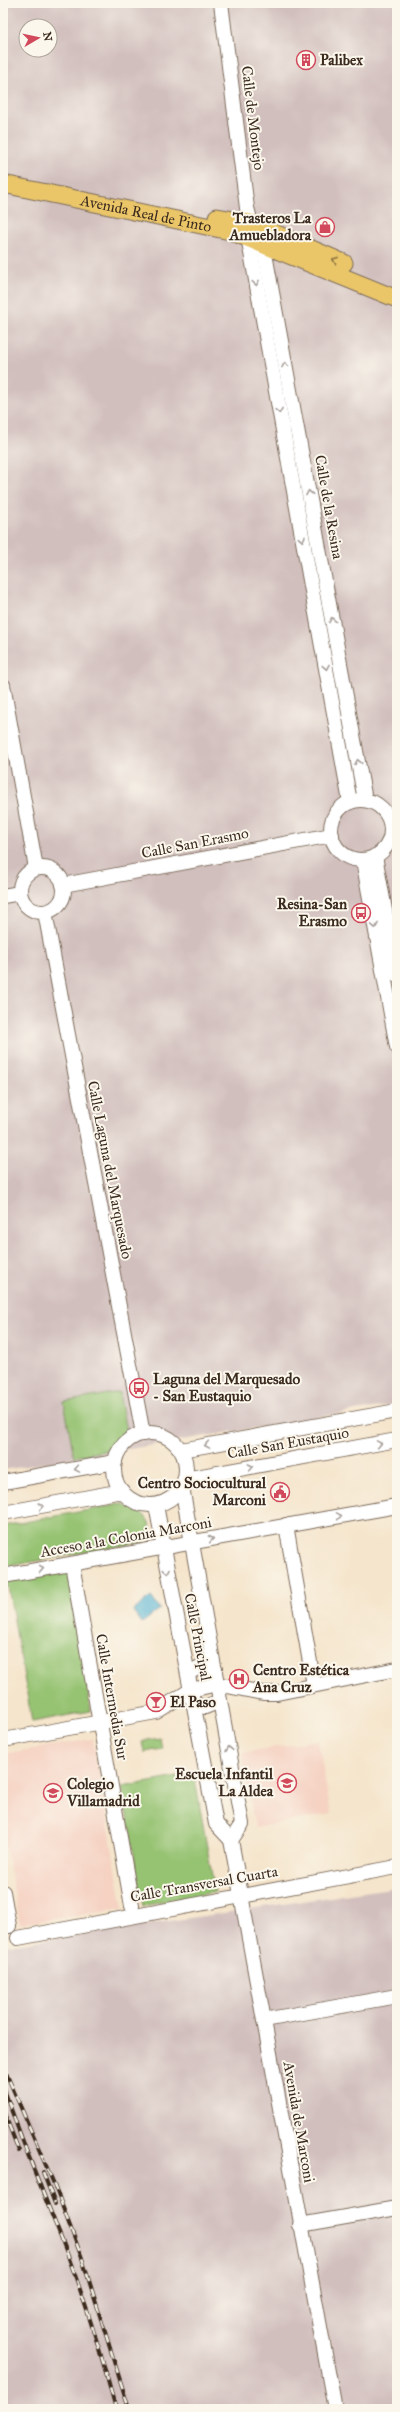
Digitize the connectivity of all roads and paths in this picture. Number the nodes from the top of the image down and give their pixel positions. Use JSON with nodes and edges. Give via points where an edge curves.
{"nodes":[{"id":1,"x":221,"y":3,"type":"edge"},
{"id":2,"x":3,"y":173,"type":"edge"},
{"id":3,"x":3,"y":184,"type":"edge"},
{"id":4,"x":254,"y":234,"type":"junction"},
{"id":5,"x":397,"y":286,"type":"edge"},
{"id":6,"x":397,"y":299,"type":"edge"},
{"id":7,"x":3,"y":685,"type":"edge"},
{"id":8,"x":365,"y":800,"type":"junction"},
{"id":9,"x":350,"y":802,"type":"junction"},
{"id":10,"x":393,"y":822,"type":"edge"},
{"id":11,"x":332,"y":835,"type":"junction"},
{"id":12,"x":369,"y":858,"type":"junction"},
{"id":13,"x":36,"y":868,"type":"junction"},
{"id":14,"x":63,"y":884,"type":"junction"},
{"id":15,"x":20,"y":893,"type":"junction"},
{"id":16,"x":3,"y":896,"type":"edge"},
{"id":17,"x":45,"y":912,"type":"junction"},
{"id":18,"x":397,"y":975,"type":"edge"},
{"id":19,"x":397,"y":1046,"type":"edge"},
{"id":20,"x":397,"y":1411,"type":"edge"},
{"id":21,"x":143,"y":1434,"type":"junction"},
{"id":22,"x":397,"y":1440,"type":"edge"},
{"id":23,"x":181,"y":1450,"type":"junction"},
{"id":24,"x":115,"y":1462,"type":"junction"},
{"id":25,"x":3,"y":1482,"type":"edge"},
{"id":26,"x":183,"y":1483,"type":"junction"},
{"id":27,"x":122,"y":1491,"type":"junction"},
{"id":28,"x":156,"y":1505,"type":"junction"},
{"id":29,"x":397,"y":1506,"type":"edge"},
{"id":30,"x":3,"y":1513,"type":"edge"},
{"id":31,"x":286,"y":1525,"type":"junction"},
{"id":32,"x":192,"y":1543,"type":"junction"},
{"id":33,"x":164,"y":1548,"type":"junction"},
{"id":34,"x":72,"y":1564,"type":"junction"},
{"id":35,"x":3,"y":1576,"type":"edge"},
{"id":36,"x":214,"y":1668,"type":"junction"},
{"id":37,"x":397,"y":1669,"type":"edge"},
{"id":38,"x":188,"y":1673,"type":"junction"},
{"id":39,"x":218,"y":1684,"type":"junction"},
{"id":40,"x":314,"y":1685,"type":"junction"},
{"id":41,"x":191,"y":1690,"type":"junction"},
{"id":42,"x":220,"y":1701,"type":"junction"},
{"id":43,"x":193,"y":1704,"type":"junction"},
{"id":44,"x":100,"y":1724,"type":"junction"},
{"id":45,"x":3,"y":1740,"type":"edge"},
{"id":46,"x":231,"y":1840,"type":"junction"},
{"id":47,"x":397,"y":1867,"type":"edge"},
{"id":48,"x":3,"y":1892,"type":"edge"},
{"id":49,"x":242,"y":1895,"type":"junction"},
{"id":50,"x":132,"y":1906,"type":"dead end"},
{"id":51,"x":9,"y":1926,"type":"dead end"},
{"id":52,"x":18,"y":1938,"type":"dead end"},
{"id":53,"x":397,"y":1996,"type":"edge"},
{"id":54,"x":264,"y":2020,"type":"junction"},
{"id":55,"x":397,"y":2208,"type":"edge"},
{"id":56,"x":300,"y":2224,"type":"junction"},
{"id":57,"x":335,"y":2409,"type":"edge"}],
"edges":[{"from":1,"to":4,"type":"street","name":"Calle de Montejo"},
{"from":2,"to":4,"type":"main road","name":"Avenida Real de Pinto"},
{"from":3,"to":4,"type":"main road","name":"Avenida Real de Pinto"},
{"from":5,"to":4,"type":"main road","name":"Avenida Real de Pinto","one_way":true},
{"from":4,"to":6,"type":"main road","name":"Avenida Real de Pinto"},
{"from":8,"to":4,"type":"street","name":"Calle de la Resina","one_way":true},
{"from":4,"to":9,"type":"street","one_way":true},
{"from":7,"to":13,"type":"street"},
{"from":8,"to":9,"type":"street"},
{"from":8,"to":10,"type":"street","via":[[376,804]]},
{"from":9,"to":11,"type":"street","via":[[340,808],[335,816]]},
{"from":10,"to":12,"type":"street","via":[[387,844]]},
{"from":11,"to":12,"type":"street","via":[[343,854],[353,859]]},
{"from":11,"to":14,"type":"street","name":"Calle San Erasmo"},
{"from":12,"to":18,"type":"street"},
{"from":12,"to":19,"type":"street","one_way":true},
{"from":13,"to":14,"type":"street","via":[[50,869],[57,873]]},
{"from":13,"to":15,"type":"street","via":[[24,876],[20,883]]},
{"from":14,"to":17,"type":"street","via":[[61,901],[56,907]]},
{"from":15,"to":16,"type":"street"},
{"from":15,"to":17,"type":"street","via":[[29,908]]},
{"from":17,"to":21,"type":"street","name":"Calle Laguna del Marquesado"},
{"from":20,"to":23,"type":"street","name":"Calle San Eustaquio","one_way":true},
{"from":21,"to":23,"type":"street","via":[[165,1436]]},
{"from":21,"to":24,"type":"street","via":[[122,1446]]},
{"from":26,"to":22,"type":"street","name":"Calle San Eustaquio","one_way":true},
{"from":23,"to":26,"type":"street","via":[[186,1464]]},
{"from":24,"to":25,"type":"street","one_way":true},
{"from":24,"to":27,"type":"street","via":[[116,1480]]},
{"from":26,"to":28,"type":"street","via":[[166,1501]]},
{"from":26,"to":32,"type":"street","name":"Calle Principal"},
{"from":27,"to":28,"type":"street","via":[[132,1500]]},
{"from":30,"to":27,"type":"street","one_way":true},
{"from":28,"to":33,"type":"street","name":"Calle Principal"},
{"from":31,"to":29,"type":"street","name":"Acceso a la Colonia Marconi","one_way":true},
{"from":32,"to":31,"type":"street","name":"Acceso a la Colonia Marconi","one_way":true},
{"from":31,"to":40,"type":"street"},
{"from":32,"to":33,"type":"street","name":"Acceso a la Colonia Marconi"},
{"from":32,"to":36,"type":"street","name":"Calle Principal"},
{"from":33,"to":34,"type":"street","name":"Acceso a la Colonia Marconi"},
{"from":33,"to":38,"type":"street","name":"Calle Principal","one_way":true},
{"from":35,"to":34,"type":"street","name":"Acceso a la Colonia Marconi","one_way":true},
{"from":34,"to":44,"type":"street","name":"Calle Intermedia Sur"},
{"from":36,"to":38,"type":"street","via":[[202,1666]]},
{"from":36,"to":39,"type":"street","name":"Calle Principal"},
{"from":37,"to":40,"type":"street"},
{"from":38,"to":41,"type":"street","name":"Calle Principal"},
{"from":39,"to":40,"type":"street","via":[[263,1693]]},
{"from":39,"to":41,"type":"street"},
{"from":39,"to":42,"type":"street","name":"Calle Principal"},
{"from":41,"to":43,"type":"street","name":"Calle Principal"},
{"from":41,"to":44,"type":"street","via":[[156,1712]]},
{"from":42,"to":43,"type":"street","via":[[209,1707]]},
{"from":46,"to":42,"type":"street","name":"Calle Principal","one_way":true,"via":[[242,1824]]},
{"from":43,"to":46,"type":"street","name":"Calle Principal","via":[[216,1824]]},
{"from":44,"to":45,"type":"street"},
{"from":44,"to":50,"type":"street","name":"Calle Intermedia Sur"},
{"from":46,"to":49,"type":"street","name":"Avenida de Marconi"},
{"from":47,"to":49,"type":"street","name":"Calle Transversal Cuarta"},
{"from":48,"to":51,"type":"street"},
{"from":49,"to":52,"type":"street","name":"Calle Transversal Cuarta"},
{"from":49,"to":54,"type":"street","name":"Avenida de Marconi"},
{"from":53,"to":54,"type":"street"},
{"from":54,"to":56,"type":"street","name":"Avenida de Marconi"},
{"from":55,"to":56,"type":"street"},
{"from":56,"to":57,"type":"street","name":"Avenida de Marconi"}]}
